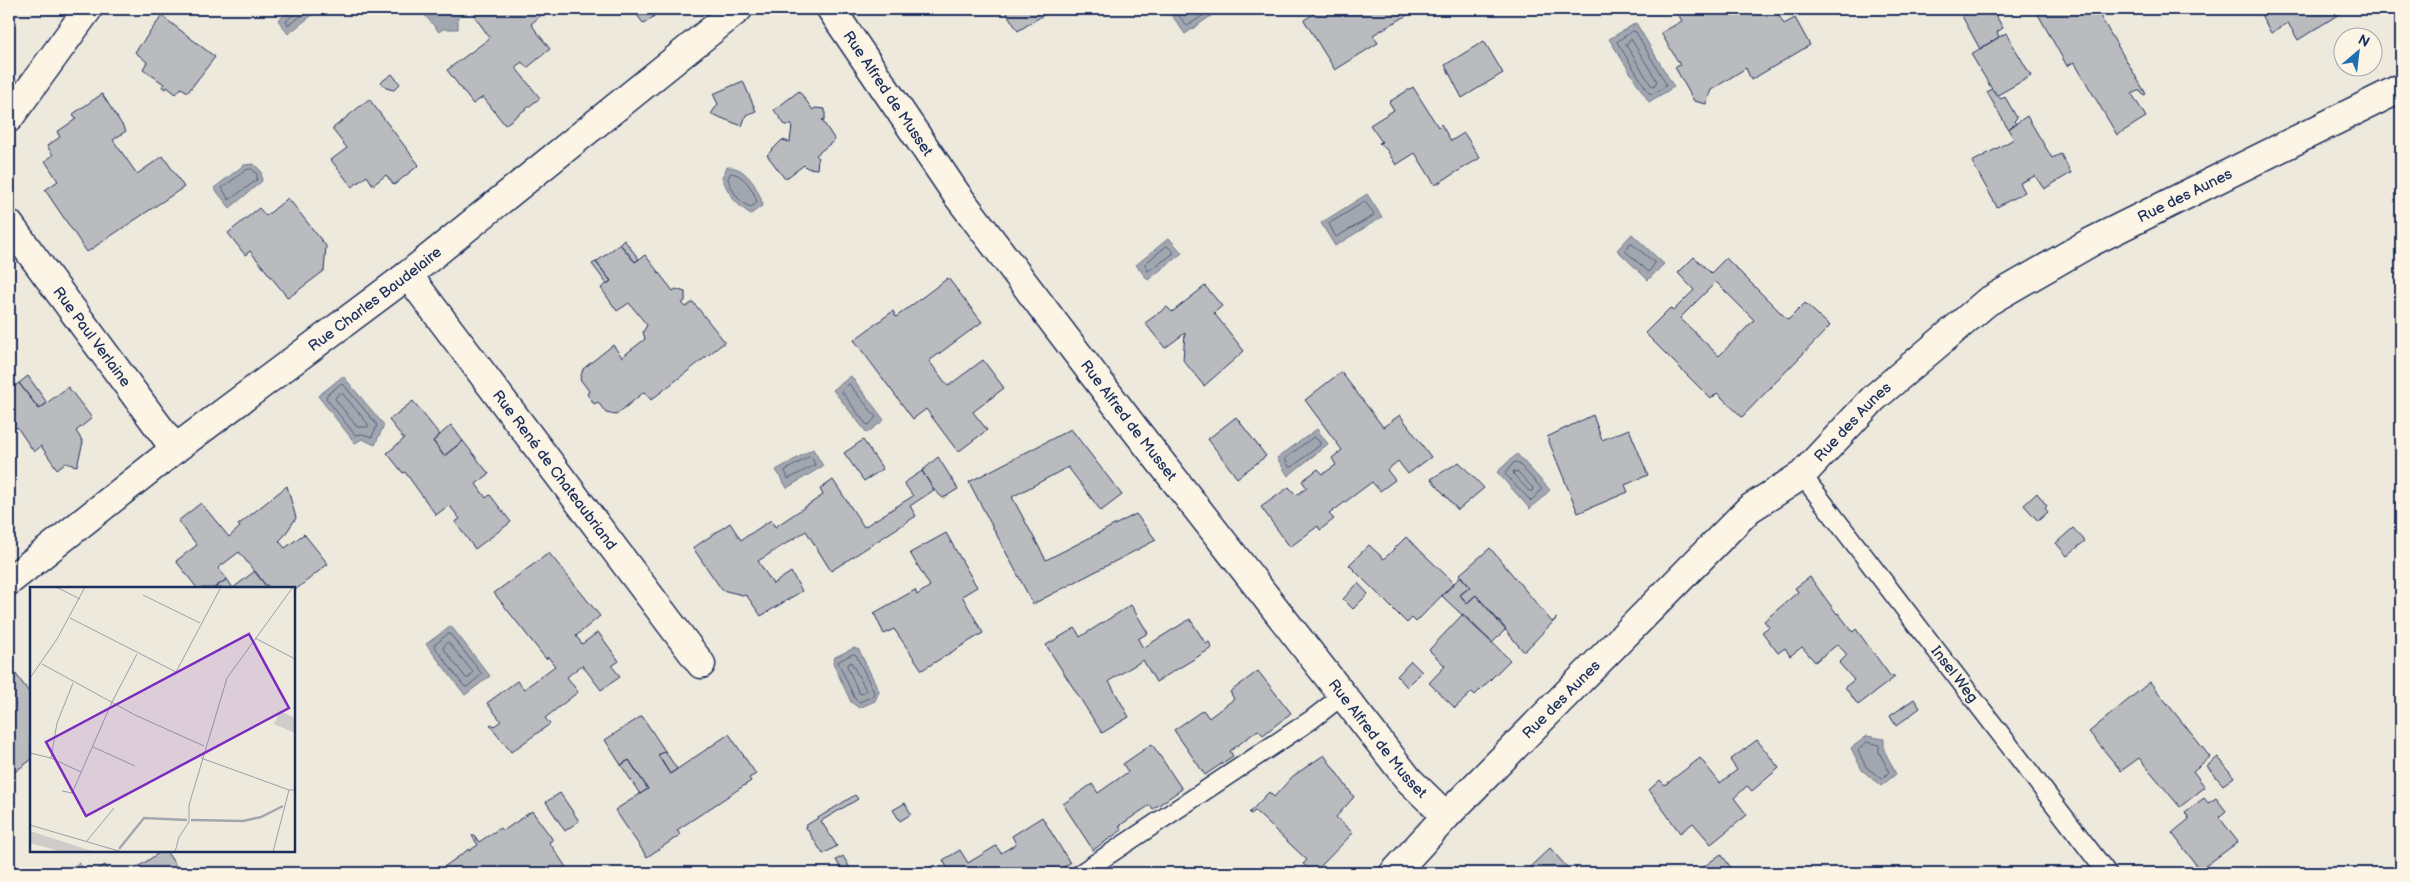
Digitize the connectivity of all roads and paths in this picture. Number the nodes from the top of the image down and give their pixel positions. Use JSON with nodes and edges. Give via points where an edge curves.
{"nodes":[{"id":1,"x":88,"y":9,"type":"edge"},
{"id":2,"x":738,"y":9,"type":"edge"},
{"id":3,"x":831,"y":9,"type":"edge"},
{"id":4,"x":2401,"y":88,"type":"edge"},
{"id":5,"x":9,"y":118,"type":"edge"},
{"id":6,"x":9,"y":224,"type":"edge"},
{"id":7,"x":408,"y":275,"type":"junction"},
{"id":8,"x":175,"y":449,"type":"junction"},
{"id":9,"x":1802,"y":475,"type":"junction"},
{"id":10,"x":9,"y":581,"type":"edge"},
{"id":11,"x":701,"y":664,"type":"dead end"},
{"id":12,"x":1343,"y":695,"type":"junction"},
{"id":13,"x":1446,"y":816,"type":"junction"},
{"id":14,"x":1081,"y":873,"type":"edge"},
{"id":15,"x":1394,"y":873,"type":"edge"},
{"id":16,"x":2107,"y":873,"type":"edge"}],
"edges":[{"from":1,"to":5,"type":"street"},
{"from":2,"to":7,"type":"street","name":"Rue Charles Baudelaire"},
{"from":3,"to":12,"type":"street","name":"Rue Alfred de Musset","via":[[957,195]]},
{"from":4,"to":9,"type":"street","name":"Rue des Aunes","via":[[2090,242],[1987,302],[1874,398]]},
{"from":6,"to":8,"type":"street","name":"Rue Paul Verlaine"},
{"from":7,"to":8,"type":"street","name":"Rue Charles Baudelaire"},
{"from":7,"to":11,"type":"street","name":"Rue René de Chateaubriand"},
{"from":8,"to":10,"type":"street","name":"Rue Charles Baudelaire"},
{"from":9,"to":13,"type":"street","name":"Rue des Aunes","via":[[1749,508]]},
{"from":9,"to":16,"type":"lane","name":"Insel Weg"},
{"from":12,"to":13,"type":"street","name":"Rue Alfred de Musset","via":[[1409,780]]},
{"from":12,"to":14,"type":"lane","via":[[1311,720]]},
{"from":13,"to":15,"type":"street","name":"Rue des Aunes"}]}
